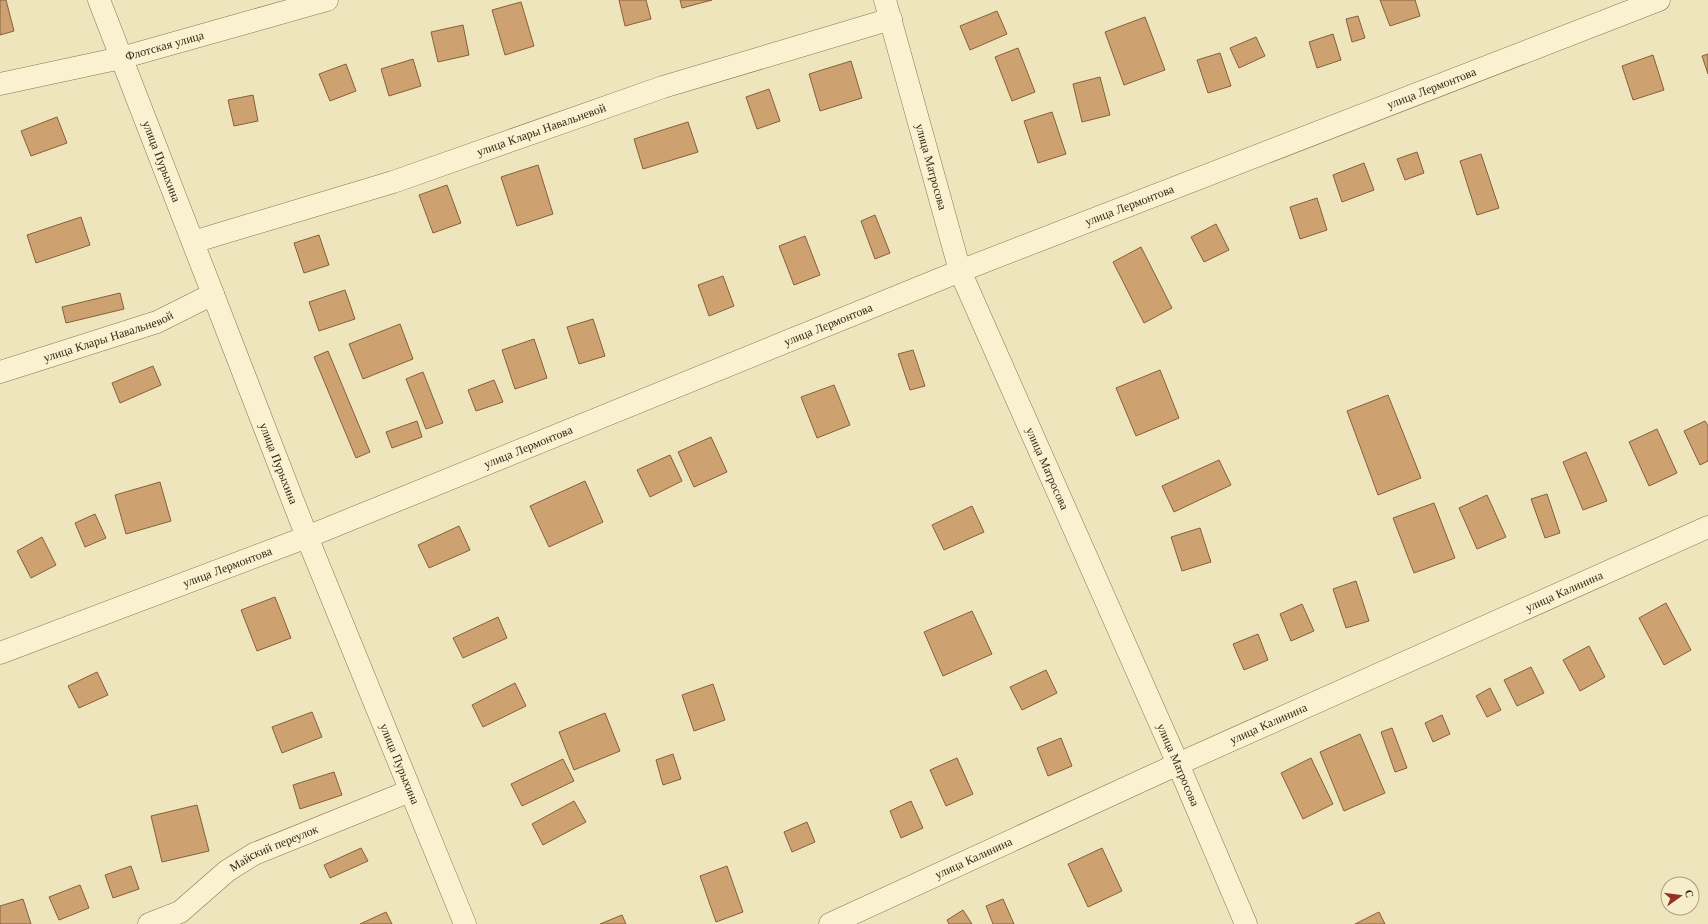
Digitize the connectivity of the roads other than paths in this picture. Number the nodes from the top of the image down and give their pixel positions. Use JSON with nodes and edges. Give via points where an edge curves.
{"nodes":[{"id":1,"x":99,"y":0,"type":"edge"},
{"id":2,"x":327,"y":0,"type":"edge"},
{"id":3,"x":1659,"y":0,"type":"edge"},
{"id":4,"x":888,"y":10,"type":"edge"},
{"id":5,"x":122,"y":58,"type":"junction"},
{"id":6,"x":0,"y":84,"type":"edge"},
{"id":7,"x":193,"y":242,"type":"junction"},
{"id":8,"x":960,"y":271,"type":"junction"},
{"id":9,"x":213,"y":294,"type":"junction"},
{"id":10,"x":0,"y":372,"type":"edge"},
{"id":11,"x":1708,"y":527,"type":"edge"},
{"id":12,"x":307,"y":537,"type":"junction"},
{"id":13,"x":0,"y":653,"type":"edge"},
{"id":14,"x":1178,"y":764,"type":"junction"},
{"id":15,"x":410,"y":791,"type":"junction"},
{"id":16,"x":150,"y":924,"type":"edge"},
{"id":17,"x":465,"y":924,"type":"edge"},
{"id":18,"x":830,"y":924,"type":"edge"},
{"id":19,"x":1246,"y":924,"type":"edge"}],
"edges":[{"from":1,"to":5,"type":"street","name":"улица Пурыхина"},
{"from":2,"to":5,"type":"street","name":"Флотская улица"},
{"from":3,"to":8,"type":"street","name":"улица Лермонтова"},
{"from":4,"to":7,"type":"street","name":"улица Клары Навальневой","via":[[393,182]]},
{"from":4,"to":8,"type":"street","name":"улица Матросова"},
{"from":5,"to":6,"type":"street","name":"Флотская улица"},
{"from":5,"to":7,"type":"street","name":"улица Пурыхина"},
{"from":7,"to":9,"type":"street","name":"улица Пурыхина"},
{"from":8,"to":12,"type":"street","name":"улица Лермонтова"},
{"from":8,"to":14,"type":"street","name":"улица Матросова"},
{"from":9,"to":10,"type":"street","name":"улица Клары Навальневой","via":[[157,322]]},
{"from":9,"to":12,"type":"street","name":"улица Пурыхина"},
{"from":11,"to":14,"type":"street","name":"улица Калинина"},
{"from":12,"to":13,"type":"street","name":"улица Лермонтова"},
{"from":12,"to":15,"type":"street","name":"улица Пурыхина"},
{"from":14,"to":18,"type":"street","name":"улица Калинина"},
{"from":14,"to":19,"type":"street","name":"улица Матросова"},
{"from":15,"to":16,"type":"street","name":"Майский переулок","via":[[254,854],[227,871],[180,912]]},
{"from":15,"to":17,"type":"street","name":"улица Пурыхина"}]}
